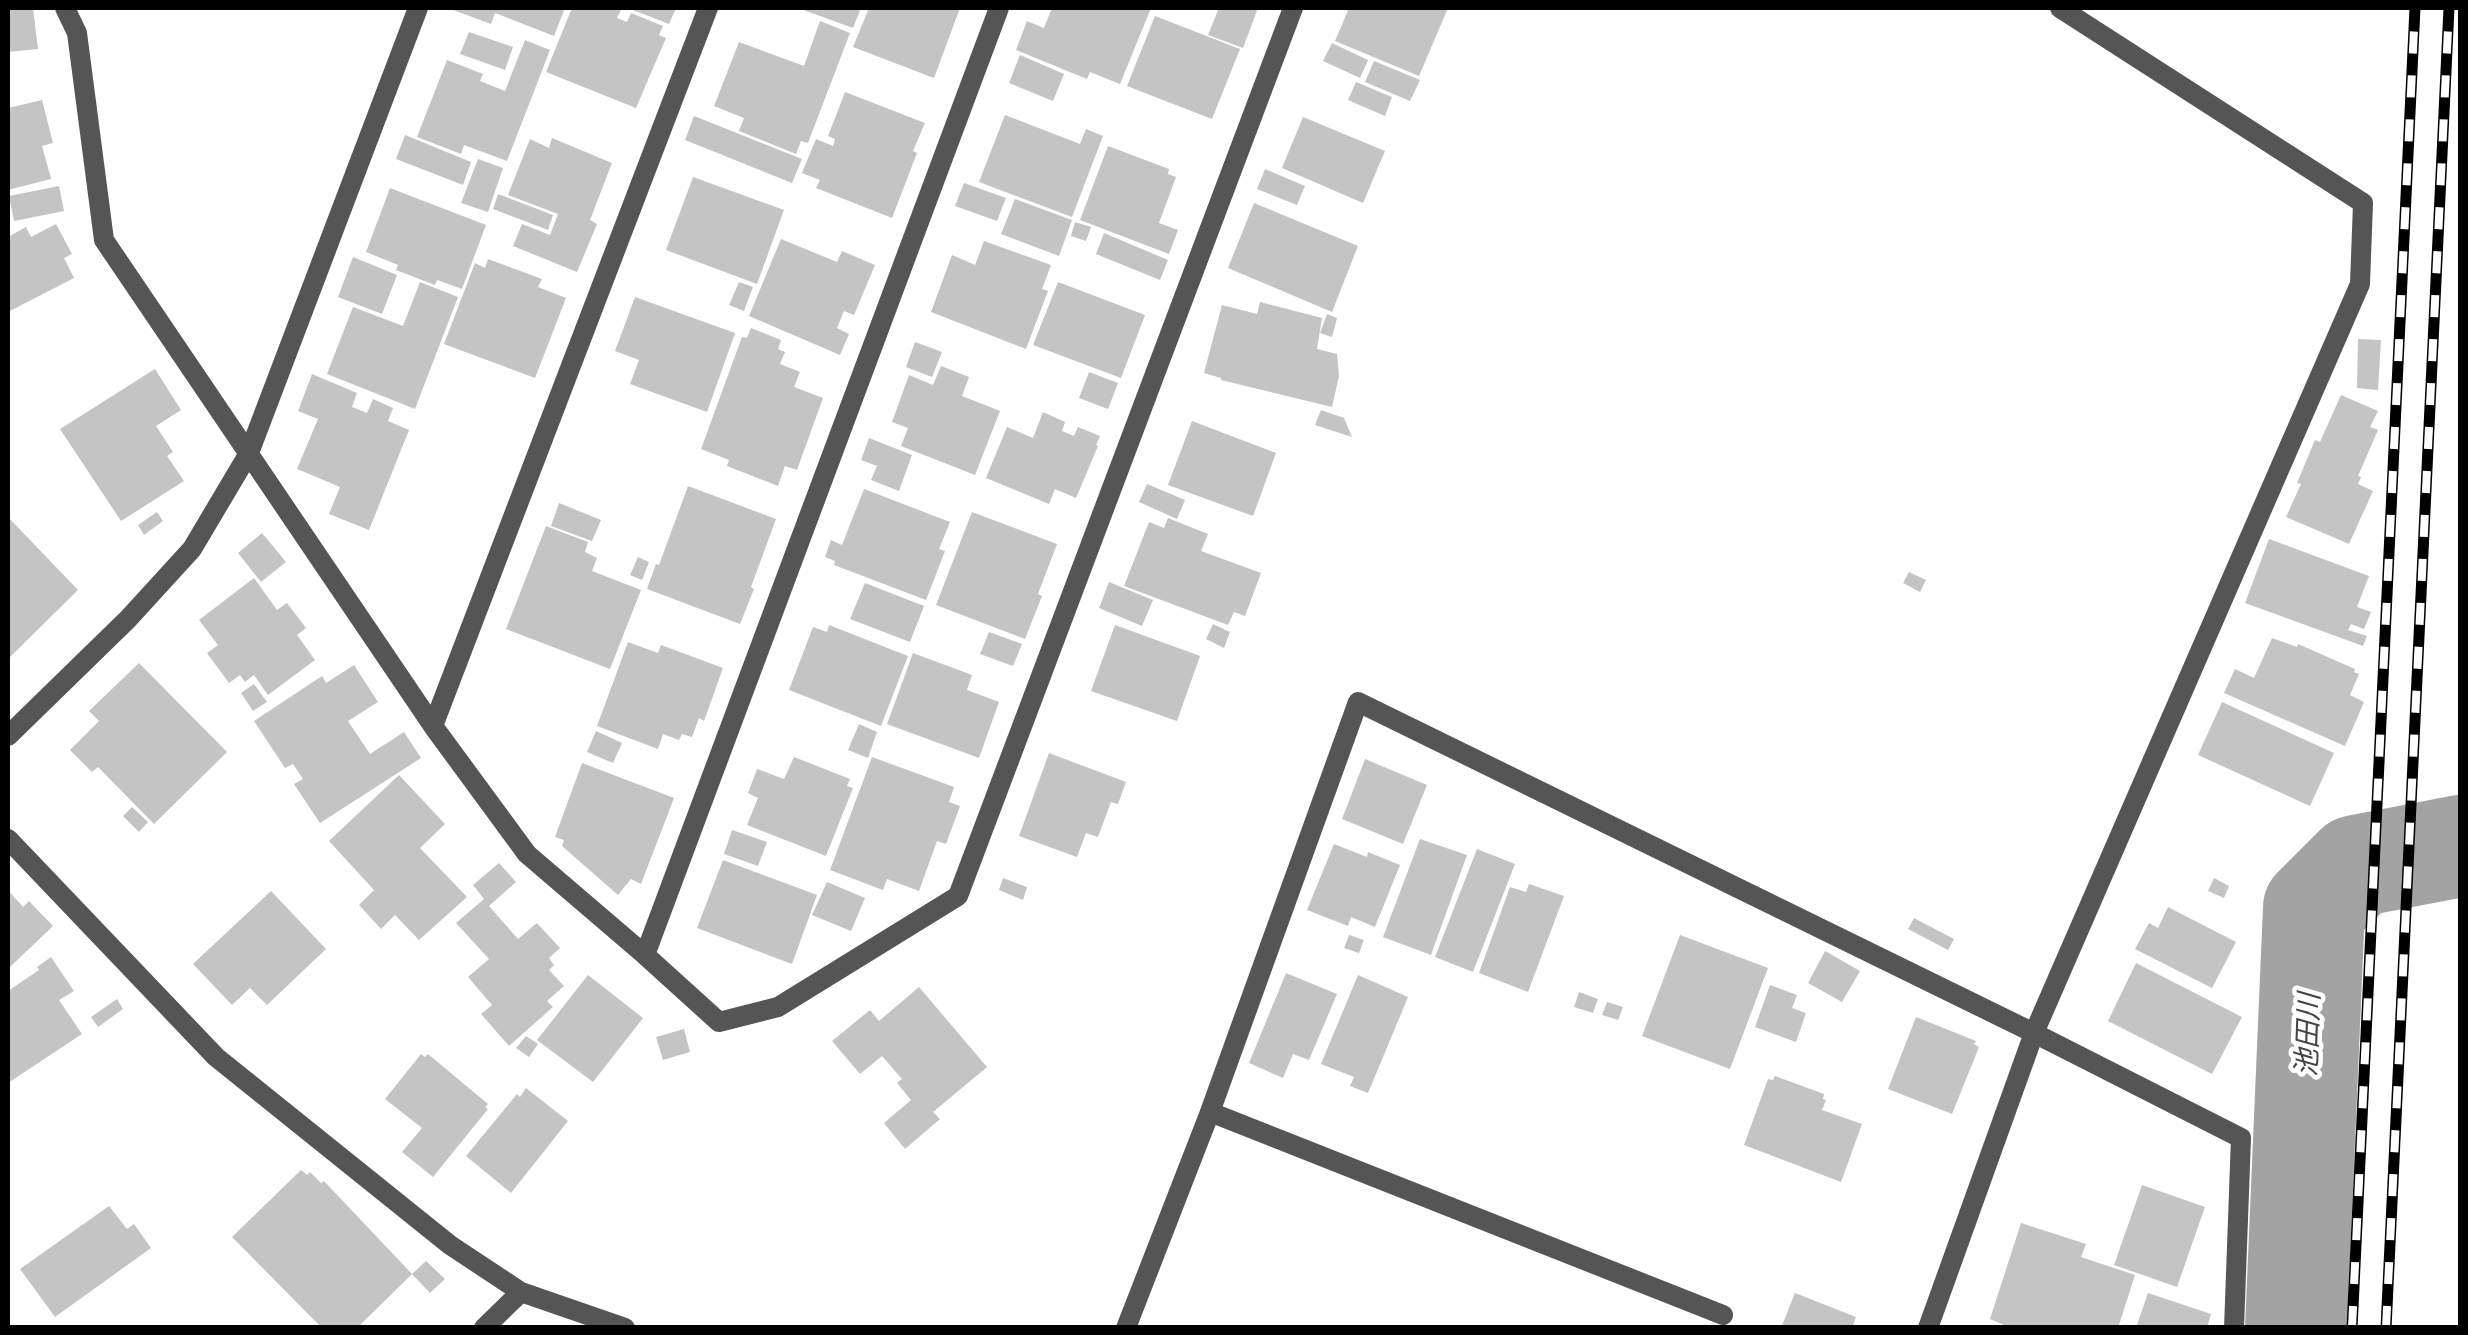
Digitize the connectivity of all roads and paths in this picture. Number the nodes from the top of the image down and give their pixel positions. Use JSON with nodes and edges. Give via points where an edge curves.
{"nodes":[{"id":1,"x":65,"y":8,"type":"edge"},
{"id":2,"x":88,"y":8,"type":"edge"},
{"id":3,"x":418,"y":8,"type":"edge"},
{"id":4,"x":708,"y":8,"type":"edge"},
{"id":5,"x":999,"y":8,"type":"edge"},
{"id":6,"x":1293,"y":8,"type":"edge"},
{"id":7,"x":2060,"y":8,"type":"edge"},
{"id":8,"x":78,"y":33,"type":"junction"},
{"id":9,"x":249,"y":453,"type":"junction"},
{"id":10,"x":433,"y":726,"type":"junction"},
{"id":11,"x":8,"y":736,"type":"edge"},
{"id":12,"x":8,"y":839,"type":"edge"},
{"id":13,"x":645,"y":954,"type":"junction"},
{"id":14,"x":2034,"y":1034,"type":"junction"},
{"id":15,"x":1210,"y":1112,"type":"junction"},
{"id":16,"x":521,"y":1292,"type":"junction"},
{"id":17,"x":1723,"y":1316,"type":"dead end"},
{"id":18,"x":484,"y":1328,"type":"edge"},
{"id":19,"x":625,"y":1328,"type":"edge"},
{"id":20,"x":1126,"y":1328,"type":"edge"},
{"id":21,"x":1928,"y":1328,"type":"edge"},
{"id":22,"x":2234,"y":1328,"type":"edge"}],
"edges":[{"from":1,"to":8,"type":"street"},
{"from":2,"to":8,"type":"street"},
{"from":3,"to":9,"type":"street"},
{"from":4,"to":10,"type":"street"},
{"from":5,"to":13,"type":"street"},
{"from":6,"to":13,"type":"street","via":[[958,896],[778,1007],[720,1022]]},
{"from":7,"to":14,"type":"street","via":[[2363,202],[2360,284]]},
{"from":8,"to":9,"type":"street","via":[[104,240]]},
{"from":9,"to":10,"type":"street"},
{"from":9,"to":11,"type":"street","via":[[192,549]]},
{"from":10,"to":13,"type":"street","via":[[527,854]]},
{"from":12,"to":16,"type":"street","via":[[216,1057],[450,1246]]},
{"from":14,"to":15,"type":"street","via":[[1358,702]]},
{"from":14,"to":21,"type":"street"},
{"from":14,"to":22,"type":"street","via":[[2241,1138]]},
{"from":15,"to":17,"type":"street"},
{"from":15,"to":20,"type":"street"},
{"from":16,"to":18,"type":"street"},
{"from":16,"to":19,"type":"street"}]}
